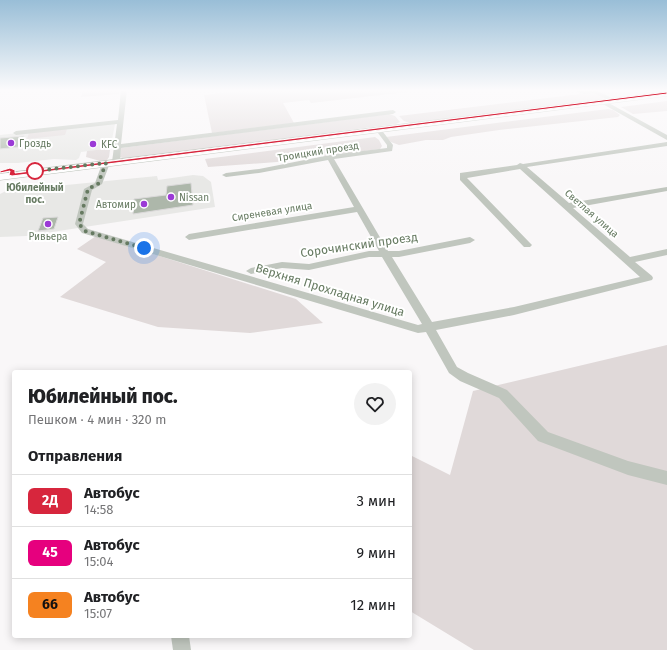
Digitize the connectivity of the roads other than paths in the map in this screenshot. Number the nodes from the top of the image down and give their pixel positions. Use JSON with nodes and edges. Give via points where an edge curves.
{"nodes":[{"id":1,"x":326,"y":120,"type":"edge"},
{"id":2,"x":450,"y":120,"type":"edge"},
{"id":3,"x":636,"y":120,"type":"edge"},
{"id":4,"x":120,"y":122,"type":"joint"},
{"id":5,"x":378,"y":129,"type":"junction"},
{"id":6,"x":16,"y":133,"type":"dead end"},
{"id":7,"x":667,"y":138,"type":"edge"},
{"id":8,"x":667,"y":144,"type":"edge"},
{"id":9,"x":118,"y":146,"type":"junction"},
{"id":10,"x":330,"y":157,"type":"junction"},
{"id":11,"x":111,"y":162,"type":"junction"},
{"id":12,"x":520,"y":166,"type":"junction"},
{"id":13,"x":226,"y":175,"type":"dead end"},
{"id":14,"x":0,"y":177,"type":"edge"},
{"id":15,"x":667,"y":189,"type":"edge"},
{"id":16,"x":568,"y":206,"type":"junction"},
{"id":17,"x":359,"y":209,"type":"junction"},
{"id":18,"x":189,"y":237,"type":"dead end"},
{"id":19,"x":470,"y":240,"type":"dead end"},
{"id":20,"x":527,"y":245,"type":"dead end"},
{"id":21,"x":667,"y":252,"type":"edge"},
{"id":22,"x":385,"y":254,"type":"junction"},
{"id":23,"x":628,"y":260,"type":"junction"},
{"id":24,"x":251,"y":270,"type":"dead end"},
{"id":25,"x":648,"y":278,"type":"joint"},
{"id":26,"x":429,"y":327,"type":"junction"},
{"id":27,"x":667,"y":478,"type":"edge"},
{"id":28,"x":180,"y":638,"type":"edge"},
{"id":29,"x":182,"y":650,"type":"edge"}],
"edges":[{"from":1,"to":9,"type":"street"},
{"from":2,"to":5,"type":"main road"},
{"from":3,"to":7,"type":"street"},
{"from":4,"to":6,"type":"street"},
{"from":4,"to":9,"type":"street"},
{"from":5,"to":10,"type":"street","name":"Троицкий проезд","via":[[390,145],[390,150]]},
{"from":5,"to":11,"type":"main road"},
{"from":8,"to":12,"type":"street"},
{"from":9,"to":11,"type":"street"},
{"from":10,"to":13,"type":"street","name":"Троицкий проезд"},
{"from":10,"to":17,"type":"street"},
{"from":11,"to":14,"type":"main road"},
{"from":11,"to":26,"type":"street","name":"Верхняя Прохладная улица","via":[[98,184],[88,189],[79,224],[85,231],[418,329]]},
{"from":12,"to":16,"type":"street","name":"Светлая улица"},
{"from":12,"to":20,"type":"street","via":[[463,175],[463,178]]},
{"from":15,"to":16,"type":"street"},
{"from":16,"to":23,"type":"street","name":"Светлая улица"},
{"from":17,"to":18,"type":"street","name":"Сиреневая улица"},
{"from":17,"to":22,"type":"street"},
{"from":19,"to":22,"type":"street","name":"Сорочинский проезд","via":[[398,254]]},
{"from":21,"to":23,"type":"street"},
{"from":22,"to":24,"type":"street","name":"Сорочинский проезд","via":[[369,254],[309,267],[282,265]]},
{"from":22,"to":26,"type":"street"},
{"from":23,"to":25,"type":"street","name":"Светлая улица"},
{"from":25,"to":26,"type":"street","name":"Верхняя Прохладная улица","via":[[514,311]]},
{"from":26,"to":27,"type":"street","via":[[453,370],[503,394],[543,437],[628,468]]},
{"from":28,"to":29,"type":"street"}]}
